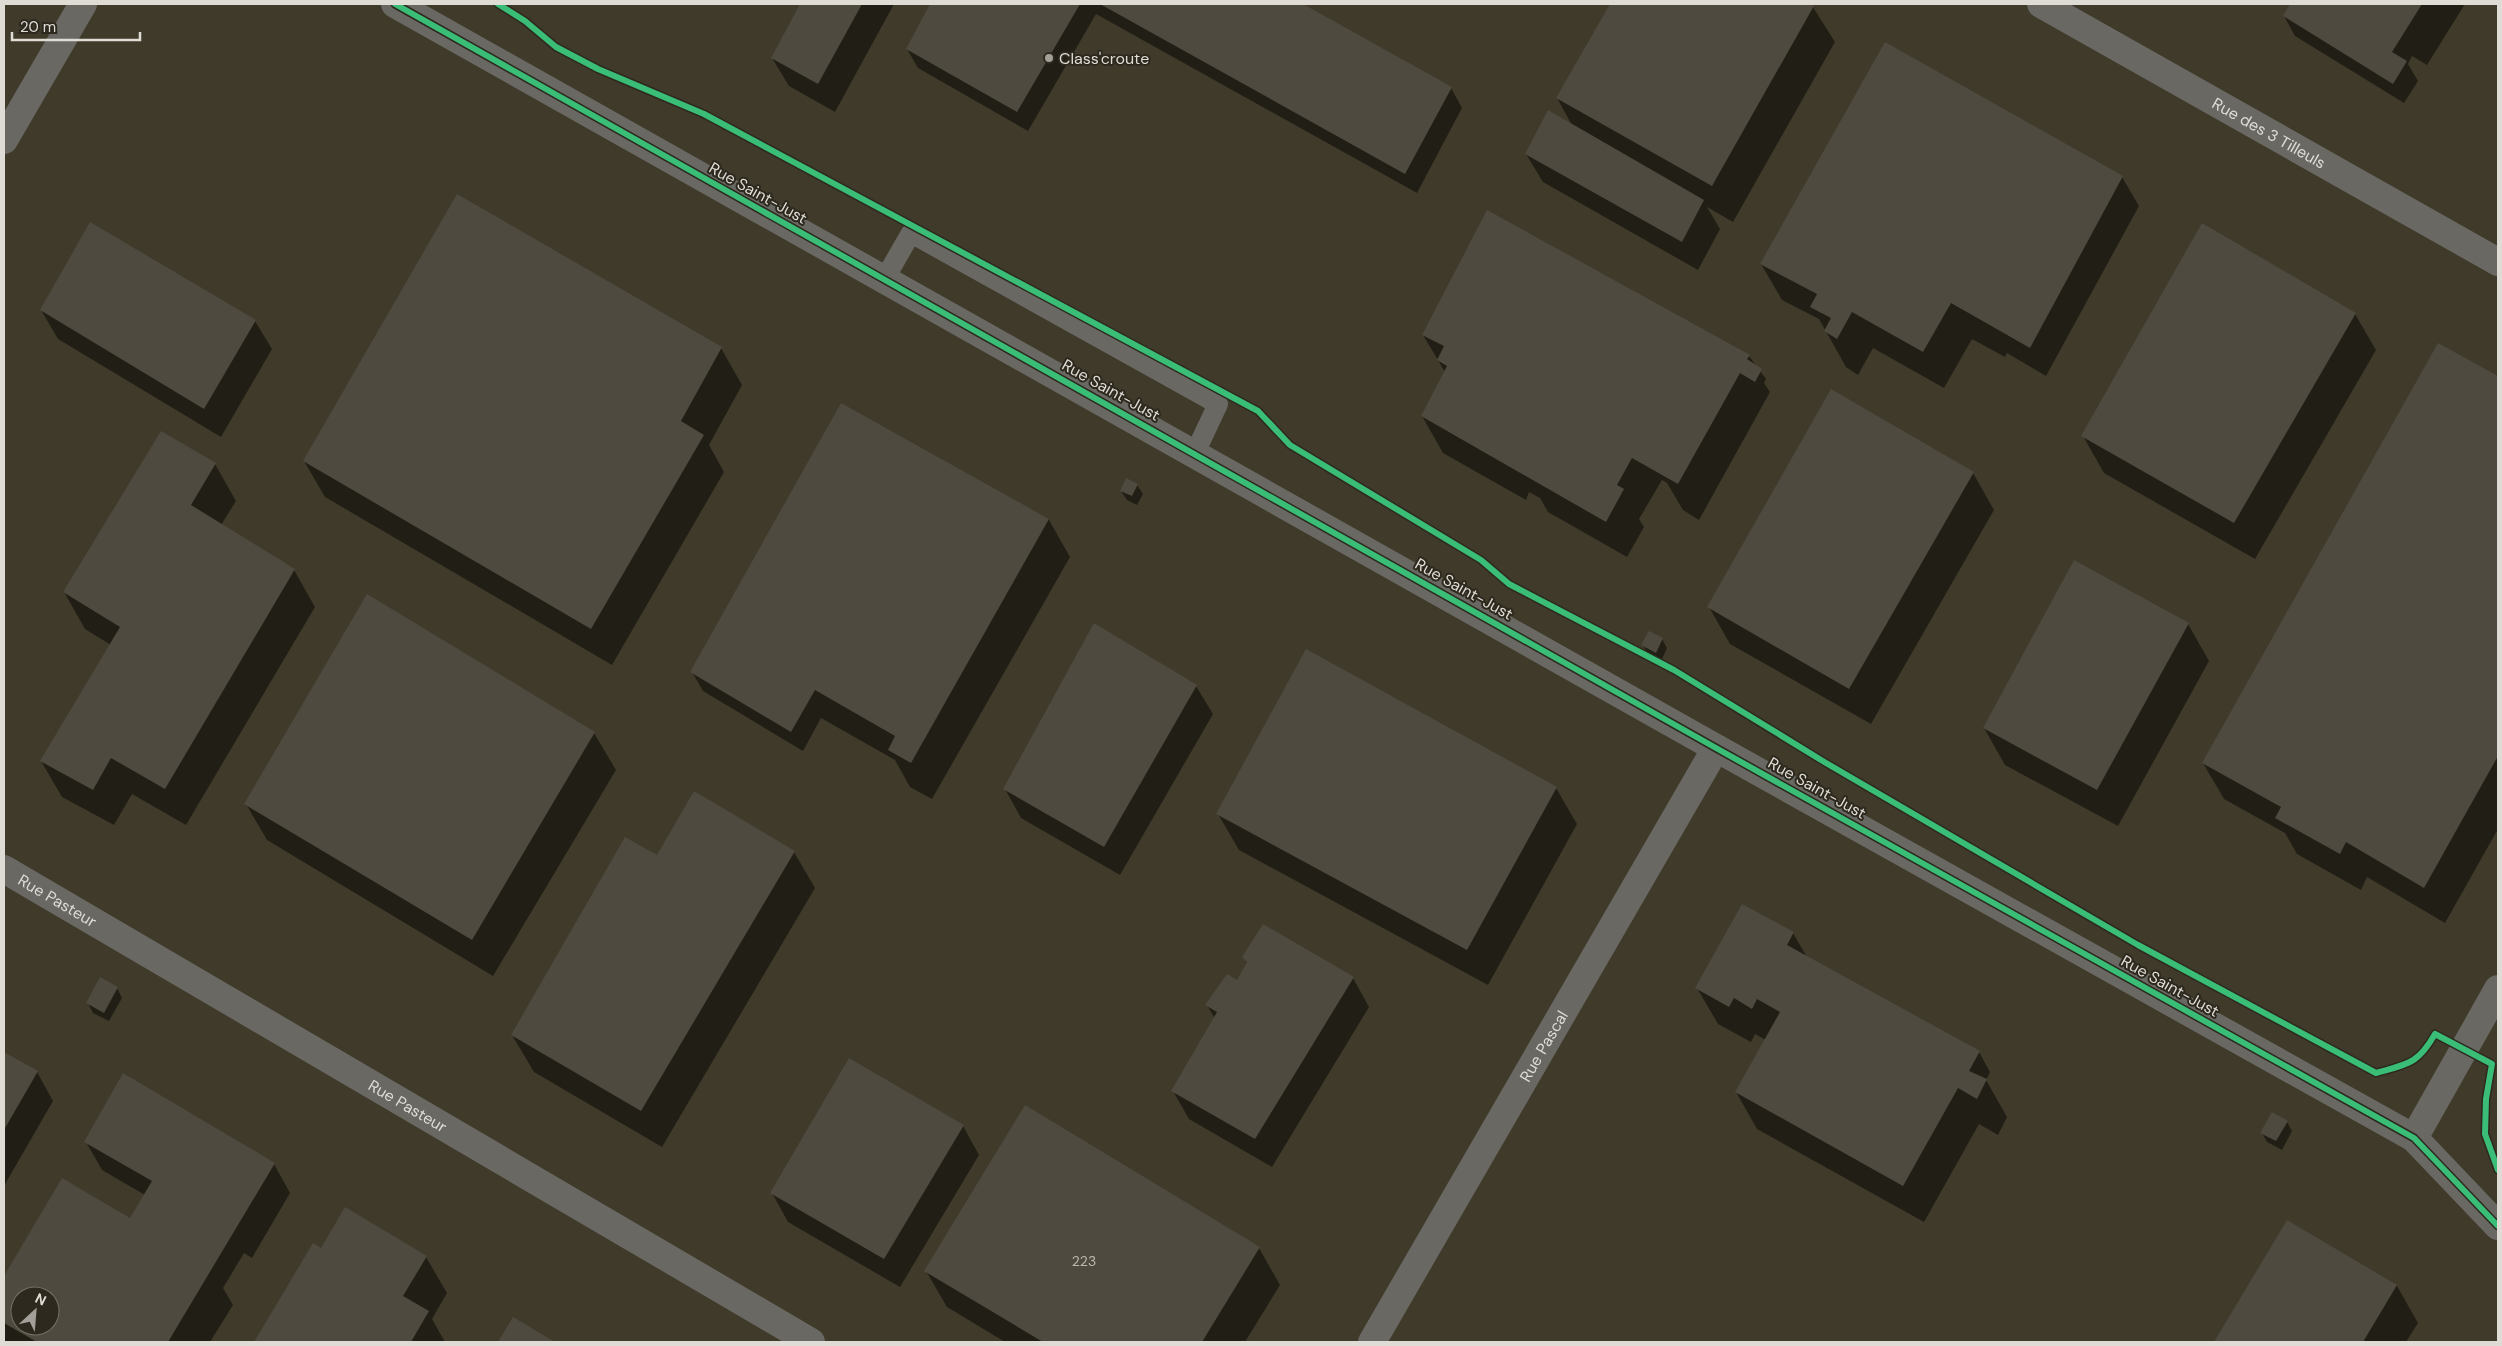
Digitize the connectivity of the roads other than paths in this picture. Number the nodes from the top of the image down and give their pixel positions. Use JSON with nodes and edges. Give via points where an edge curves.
{"nodes":[{"id":1,"x":83,"y":4,"type":"edge"},
{"id":2,"x":395,"y":4,"type":"edge"},
{"id":3,"x":2041,"y":4,"type":"edge"},
{"id":4,"x":4,"y":140,"type":"edge"},
{"id":5,"x":2498,"y":262,"type":"edge"},
{"id":6,"x":884,"y":280,"type":"junction"},
{"id":7,"x":1196,"y":453,"type":"junction"},
{"id":8,"x":1716,"y":748,"type":"junction"},
{"id":9,"x":4,"y":869,"type":"edge"},
{"id":10,"x":2498,"y":989,"type":"edge"},
{"id":11,"x":2414,"y":1138,"type":"junction"},
{"id":12,"x":2498,"y":1226,"type":"edge"},
{"id":13,"x":810,"y":1342,"type":"edge"},
{"id":14,"x":1372,"y":1342,"type":"edge"}],
"edges":[{"from":1,"to":4,"type":"street"},
{"from":2,"to":6,"type":"street","name":"Rue Saint-Just"},
{"from":3,"to":5,"type":"street","name":"Rue des 3 Tilleuls"},
{"from":6,"to":7,"type":"street","name":"Rue Saint-Just"},
{"from":6,"to":7,"type":"lane","via":[[911,233],[1218,404]]},
{"from":7,"to":8,"type":"street","name":"Rue Saint-Just"},
{"from":8,"to":11,"type":"street","name":"Rue Saint-Just"},
{"from":8,"to":14,"type":"street","name":"Rue Pascal"},
{"from":9,"to":13,"type":"street","name":"Rue Pasteur"},
{"from":10,"to":11,"type":"street"},
{"from":11,"to":12,"type":"street","name":"Rue Saint-Just"}]}
